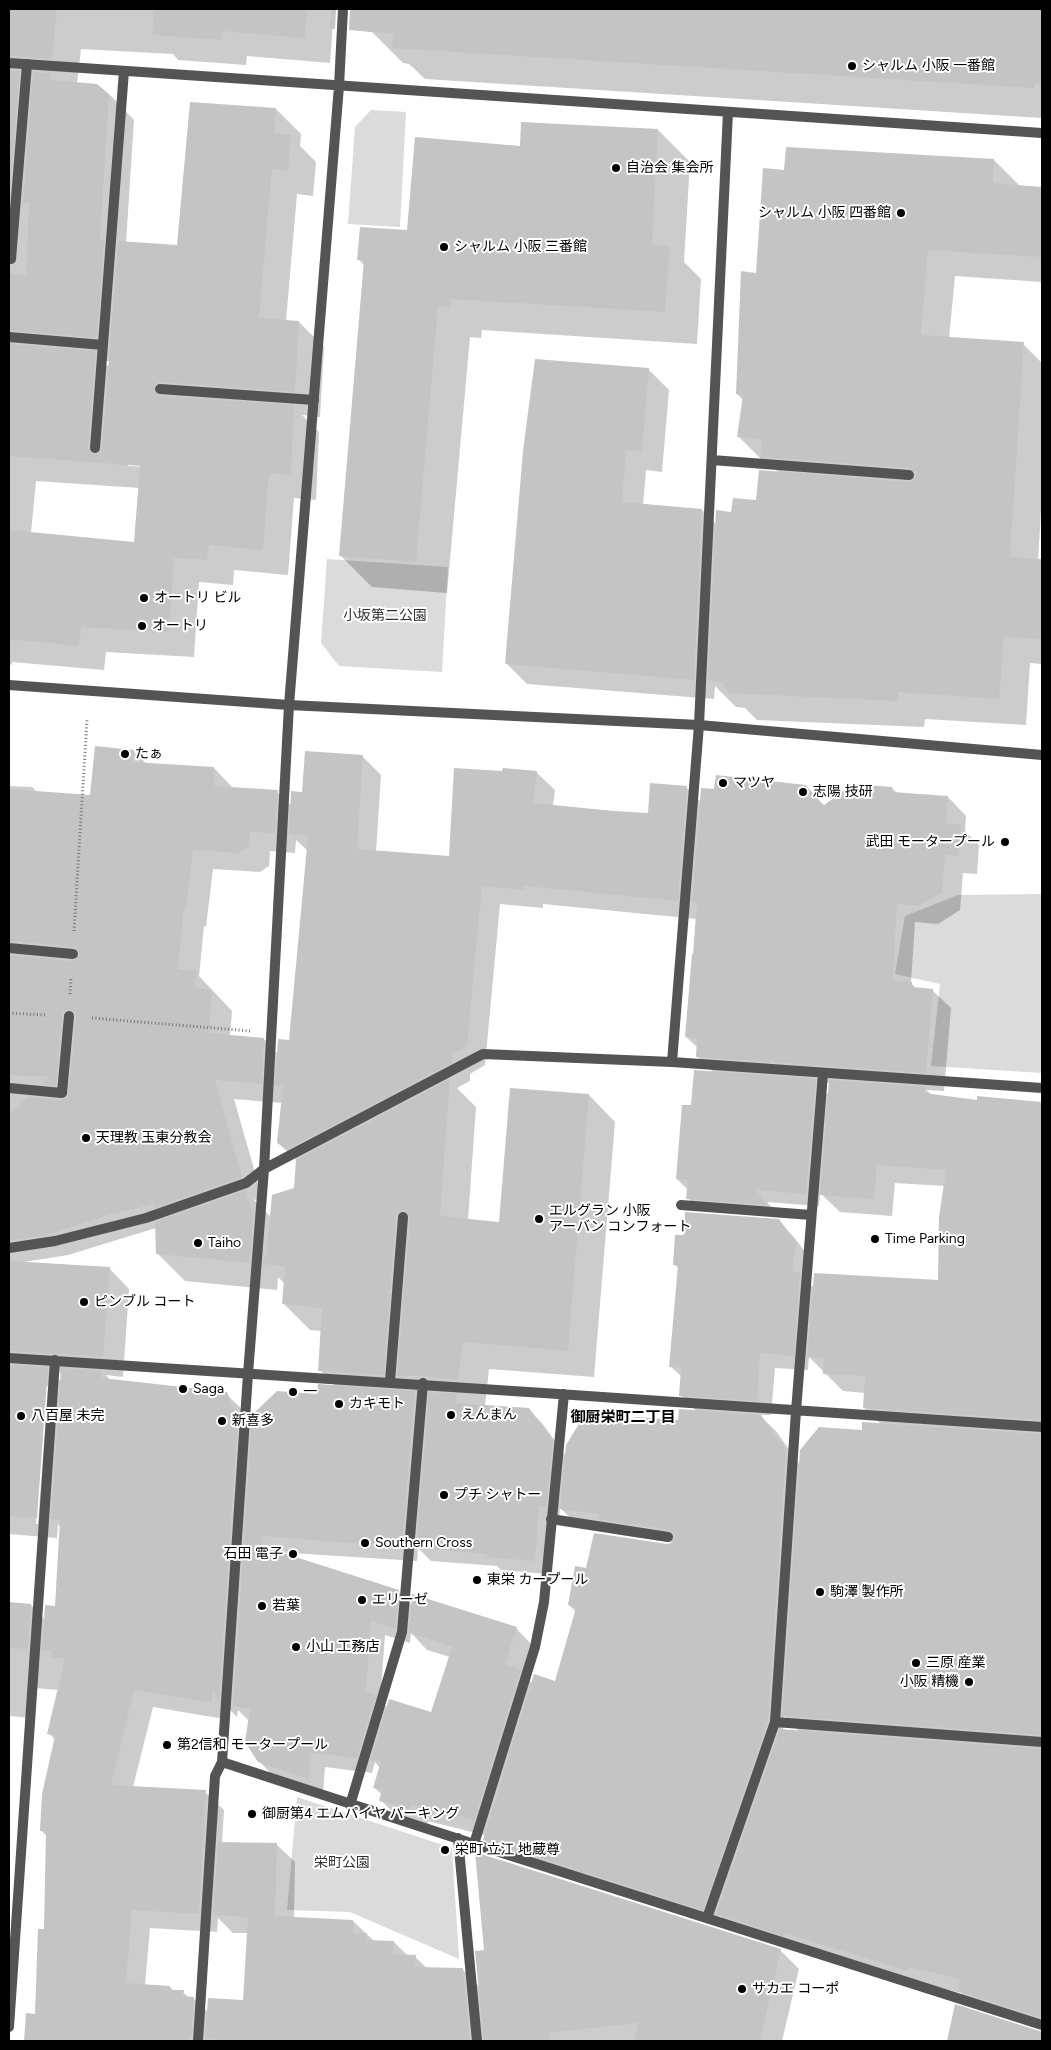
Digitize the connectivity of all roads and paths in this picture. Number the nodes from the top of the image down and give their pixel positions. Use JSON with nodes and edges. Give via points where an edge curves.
{"nodes":[{"id":1,"x":343,"y":9,"type":"edge"},
{"id":2,"x":9,"y":63,"type":"edge"},
{"id":3,"x":27,"y":64,"type":"junction"},
{"id":4,"x":124,"y":71,"type":"junction"},
{"id":5,"x":339,"y":86,"type":"junction"},
{"id":6,"x":728,"y":112,"type":"junction"},
{"id":7,"x":1042,"y":133,"type":"edge"},
{"id":8,"x":11,"y":258,"type":"dead end"},
{"id":9,"x":9,"y":337,"type":"edge"},
{"id":10,"x":103,"y":345,"type":"junction"},
{"id":11,"x":160,"y":389,"type":"dead end"},
{"id":12,"x":314,"y":400,"type":"junction"},
{"id":13,"x":95,"y":448,"type":"dead end"},
{"id":14,"x":712,"y":460,"type":"junction"},
{"id":15,"x":908,"y":475,"type":"dead end"},
{"id":16,"x":9,"y":685,"type":"edge"},
{"id":17,"x":290,"y":705,"type":"junction"},
{"id":18,"x":87,"y":720,"type":"dead end"},
{"id":19,"x":699,"y":725,"type":"junction"},
{"id":20,"x":1042,"y":755,"type":"edge"},
{"id":21,"x":9,"y":948,"type":"edge"},
{"id":22,"x":73,"y":954,"type":"junction"},
{"id":23,"x":9,"y":1013,"type":"edge"},
{"id":24,"x":69,"y":1016,"type":"junction"},
{"id":25,"x":272,"y":1033,"type":"junction"},
{"id":26,"x":672,"y":1062,"type":"junction"},
{"id":27,"x":823,"y":1073,"type":"junction"},
{"id":28,"x":9,"y":1088,"type":"edge"},
{"id":29,"x":1042,"y":1088,"type":"edge"},
{"id":30,"x":264,"y":1170,"type":"junction"},
{"id":31,"x":681,"y":1205,"type":"dead end"},
{"id":32,"x":811,"y":1215,"type":"junction"},
{"id":33,"x":403,"y":1217,"type":"dead end"},
{"id":34,"x":9,"y":1248,"type":"edge"},
{"id":35,"x":9,"y":1358,"type":"edge"},
{"id":36,"x":55,"y":1360,"type":"junction"},
{"id":37,"x":248,"y":1374,"type":"junction"},
{"id":38,"x":390,"y":1381,"type":"junction"},
{"id":39,"x":423,"y":1383,"type":"junction"},
{"id":40,"x":564,"y":1394,"type":"junction"},
{"id":41,"x":796,"y":1411,"type":"junction"},
{"id":42,"x":1042,"y":1427,"type":"edge"},
{"id":43,"x":551,"y":1519,"type":"junction"},
{"id":44,"x":668,"y":1537,"type":"dead end"},
{"id":45,"x":775,"y":1722,"type":"junction"},
{"id":46,"x":1042,"y":1742,"type":"edge"},
{"id":47,"x":222,"y":1762,"type":"junction"},
{"id":48,"x":350,"y":1805,"type":"junction"},
{"id":49,"x":458,"y":1838,"type":"junction"},
{"id":50,"x":474,"y":1844,"type":"junction"},
{"id":51,"x":707,"y":1918,"type":"junction"},
{"id":52,"x":1042,"y":2025,"type":"edge"},
{"id":53,"x":9,"y":2028,"type":"edge"},
{"id":54,"x":198,"y":2041,"type":"edge"},
{"id":55,"x":477,"y":2041,"type":"edge"}],
"edges":[{"from":1,"to":5,"type":"street"},
{"from":2,"to":3,"type":"street"},
{"from":3,"to":4,"type":"street"},
{"from":3,"to":8,"type":"street"},
{"from":4,"to":5,"type":"street"},
{"from":4,"to":10,"type":"street"},
{"from":5,"to":6,"type":"street"},
{"from":5,"to":12,"type":"street"},
{"from":6,"to":7,"type":"street"},
{"from":6,"to":14,"type":"street"},
{"from":9,"to":10,"type":"street"},
{"from":10,"to":13,"type":"street"},
{"from":11,"to":12,"type":"street"},
{"from":12,"to":17,"type":"street"},
{"from":14,"to":15,"type":"street"},
{"from":14,"to":19,"type":"street"},
{"from":16,"to":17,"type":"street"},
{"from":17,"to":19,"type":"street"},
{"from":17,"to":25,"type":"street"},
{"from":18,"to":22,"type":"path"},
{"from":19,"to":20,"type":"street"},
{"from":19,"to":26,"type":"street"},
{"from":21,"to":22,"type":"street"},
{"from":22,"to":24,"type":"path"},
{"from":23,"to":24,"type":"path"},
{"from":24,"to":25,"type":"path"},
{"from":24,"to":28,"type":"street","via":[[62,1093]]},
{"from":25,"to":30,"type":"street"},
{"from":26,"to":27,"type":"street"},
{"from":26,"to":30,"type":"street","via":[[483,1054]]},
{"from":27,"to":29,"type":"street"},
{"from":27,"to":32,"type":"street"},
{"from":30,"to":34,"type":"street","via":[[246,1183],[146,1218],[54,1241]]},
{"from":30,"to":37,"type":"street"},
{"from":31,"to":32,"type":"street"},
{"from":32,"to":41,"type":"street"},
{"from":33,"to":38,"type":"street"},
{"from":35,"to":36,"type":"street"},
{"from":36,"to":37,"type":"street"},
{"from":36,"to":53,"type":"street"},
{"from":37,"to":38,"type":"street"},
{"from":37,"to":47,"type":"street"},
{"from":38,"to":39,"type":"street"},
{"from":39,"to":40,"type":"street"},
{"from":39,"to":48,"type":"street","via":[[402,1632]]},
{"from":40,"to":41,"type":"street"},
{"from":40,"to":43,"type":"street"},
{"from":41,"to":42,"type":"street"},
{"from":41,"to":45,"type":"street"},
{"from":43,"to":44,"type":"street"},
{"from":43,"to":50,"type":"street","via":[[544,1602],[536,1647]]},
{"from":45,"to":46,"type":"street"},
{"from":45,"to":51,"type":"street"},
{"from":47,"to":48,"type":"street"},
{"from":47,"to":54,"type":"street","via":[[215,1776]]},
{"from":48,"to":49,"type":"street"},
{"from":49,"to":50,"type":"street"},
{"from":49,"to":55,"type":"street"},
{"from":50,"to":51,"type":"street"},
{"from":51,"to":52,"type":"street"}]}
